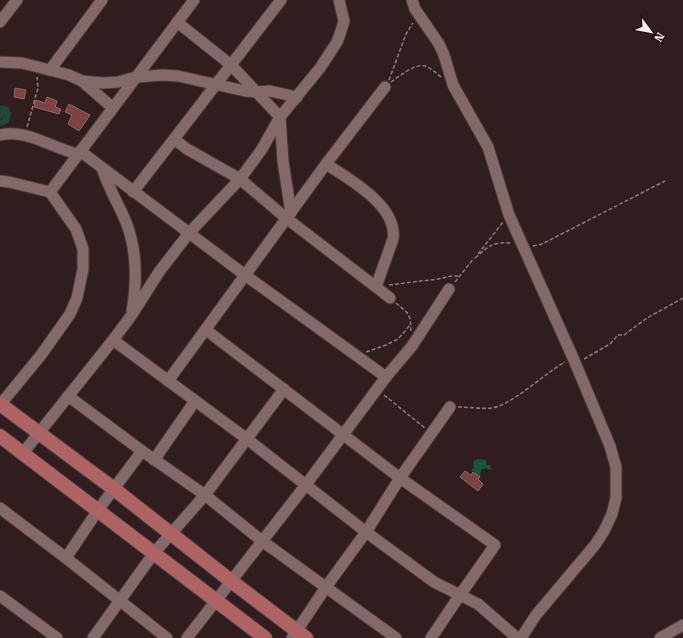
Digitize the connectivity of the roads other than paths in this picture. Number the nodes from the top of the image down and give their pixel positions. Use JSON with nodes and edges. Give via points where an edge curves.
{"nodes":[{"id":1,"x":17,"y":0,"type":"edge"},
{"id":2,"x":102,"y":0,"type":"edge"},
{"id":3,"x":194,"y":0,"type":"edge"},
{"id":4,"x":281,"y":0,"type":"edge"},
{"id":5,"x":339,"y":0,"type":"edge"},
{"id":6,"x":412,"y":0,"type":"edge"},
{"id":7,"x":0,"y":22,"type":"edge"},
{"id":8,"x":177,"y":22,"type":"junction"},
{"id":9,"x":0,"y":62,"type":"edge"},
{"id":10,"x":231,"y":66,"type":"junction"},
{"id":11,"x":50,"y":70,"type":"junction"},
{"id":12,"x":136,"y":77,"type":"junction"},
{"id":13,"x":82,"y":81,"type":"junction"},
{"id":14,"x":216,"y":85,"type":"junction"},
{"id":15,"x":385,"y":87,"type":"road end"},
{"id":16,"x":256,"y":92,"type":"junction"},
{"id":17,"x":297,"y":96,"type":"junction"},
{"id":18,"x":113,"y":108,"type":"junction"},
{"id":19,"x":280,"y":117,"type":"junction"},
{"id":20,"x":0,"y":135,"type":"edge"},
{"id":21,"x":174,"y":139,"type":"junction"},
{"id":22,"x":79,"y":153,"type":"junction"},
{"id":23,"x":326,"y":164,"type":"junction"},
{"id":24,"x":102,"y":168,"type":"junction"},
{"id":25,"x":240,"y":179,"type":"junction"},
{"id":26,"x":0,"y":181,"type":"edge"},
{"id":27,"x":50,"y":192,"type":"junction"},
{"id":28,"x":133,"y":192,"type":"junction"},
{"id":29,"x":288,"y":216,"type":"junction"},
{"id":30,"x":189,"y":233,"type":"junction"},
{"id":31,"x":245,"y":275,"type":"junction"},
{"id":32,"x":377,"y":284,"type":"junction"},
{"id":33,"x":449,"y":290,"type":"road end"},
{"id":34,"x":390,"y":298,"type":"road end"},
{"id":35,"x":131,"y":316,"type":"junction"},
{"id":36,"x":206,"y":330,"type":"junction"},
{"id":37,"x":113,"y":340,"type":"junction"},
{"id":38,"x":386,"y":377,"type":"junction"},
{"id":39,"x":168,"y":381,"type":"junction"},
{"id":40,"x":284,"y":389,"type":"junction"},
{"id":41,"x":68,"y":396,"type":"junction"},
{"id":42,"x":194,"y":401,"type":"junction"},
{"id":43,"x":0,"y":405,"type":"edge"},
{"id":44,"x":450,"y":407,"type":"dead end"},
{"id":45,"x":39,"y":433,"type":"junction"},
{"id":46,"x":343,"y":435,"type":"junction"},
{"id":47,"x":0,"y":436,"type":"edge"},
{"id":48,"x":246,"y":439,"type":"junction"},
{"id":49,"x":142,"y":451,"type":"junction"},
{"id":50,"x":23,"y":453,"type":"junction"},
{"id":51,"x":154,"y":460,"type":"junction"},
{"id":52,"x":400,"y":478,"type":"junction"},
{"id":53,"x":305,"y":486,"type":"junction"},
{"id":54,"x":114,"y":489,"type":"junction"},
{"id":55,"x":205,"y":495,"type":"junction"},
{"id":56,"x":0,"y":508,"type":"edge"},
{"id":57,"x":98,"y":510,"type":"junction"},
{"id":58,"x":366,"y":532,"type":"junction"},
{"id":59,"x":171,"y":534,"type":"junction"},
{"id":60,"x":262,"y":541,"type":"junction"},
{"id":61,"x":154,"y":553,"type":"junction"},
{"id":62,"x":66,"y":558,"type":"junction"},
{"id":63,"x":230,"y":581,"type":"junction"},
{"id":64,"x":326,"y":587,"type":"junction"},
{"id":65,"x":460,"y":595,"type":"junction"},
{"id":66,"x":0,"y":596,"type":"edge"},
{"id":67,"x":216,"y":600,"type":"junction"},
{"id":68,"x":119,"y":601,"type":"junction"},
{"id":69,"x":683,"y":625,"type":"edge"},
{"id":70,"x":298,"y":636,"type":"edge"},
{"id":71,"x":57,"y":638,"type":"edge"},
{"id":72,"x":93,"y":638,"type":"edge"},
{"id":73,"x":167,"y":638,"type":"edge"},
{"id":74,"x":187,"y":638,"type":"edge"},
{"id":75,"x":265,"y":638,"type":"edge"},
{"id":76,"x":396,"y":638,"type":"edge"},
{"id":77,"x":431,"y":638,"type":"edge"},
{"id":78,"x":517,"y":638,"type":"edge"},
{"id":79,"x":521,"y":638,"type":"edge"},
{"id":80,"x":660,"y":638,"type":"edge"}],
"edges":[{"from":1,"to":7,"type":"street"},
{"from":2,"to":11,"type":"street"},
{"from":3,"to":8,"type":"street"},
{"from":4,"to":10,"type":"street"},
{"from":5,"to":17,"type":"street","via":[[344,21],[337,42]]},
{"from":6,"to":79,"type":"street","via":[[417,12],[439,44],[453,85],[488,147],[509,215],[610,446],[616,467],[617,482],[612,514],[604,531],[536,615]]},
{"from":8,"to":10,"type":"street"},
{"from":8,"to":12,"type":"street"},
{"from":9,"to":11,"type":"street","via":[[22,63]]},
{"from":10,"to":14,"type":"street"},
{"from":10,"to":16,"type":"street"},
{"from":11,"to":13,"type":"street"},
{"from":12,"to":13,"type":"street","via":[[118,82]]},
{"from":12,"to":14,"type":"street","via":[[178,76]]},
{"from":12,"to":18,"type":"street"},
{"from":13,"to":18,"type":"street"},
{"from":14,"to":16,"type":"street"},
{"from":14,"to":21,"type":"street"},
{"from":15,"to":23,"type":"street"},
{"from":16,"to":17,"type":"street","via":[[270,91]]},
{"from":16,"to":19,"type":"street"},
{"from":17,"to":19,"type":"street"},
{"from":18,"to":22,"type":"street"},
{"from":19,"to":25,"type":"street","via":[[262,149]]},
{"from":19,"to":29,"type":"street"},
{"from":20,"to":22,"type":"street","via":[[11,132],[25,135]]},
{"from":21,"to":25,"type":"street"},
{"from":21,"to":28,"type":"street"},
{"from":22,"to":24,"type":"street"},
{"from":22,"to":27,"type":"street"},
{"from":23,"to":29,"type":"street"},
{"from":23,"to":32,"type":"street","via":[[378,202],[388,217],[394,232],[393,239]]},
{"from":24,"to":28,"type":"street"},
{"from":24,"to":35,"type":"street","via":[[126,224],[132,247],[136,274]]},
{"from":25,"to":29,"type":"street"},
{"from":25,"to":30,"type":"street"},
{"from":26,"to":27,"type":"street"},
{"from":27,"to":43,"type":"street","via":[[76,229],[83,249],[83,269],[77,298],[70,314]]},
{"from":28,"to":30,"type":"street"},
{"from":29,"to":31,"type":"street"},
{"from":29,"to":32,"type":"street"},
{"from":30,"to":31,"type":"street"},
{"from":30,"to":35,"type":"street","via":[[159,272]]},
{"from":31,"to":36,"type":"street"},
{"from":31,"to":38,"type":"street"},
{"from":32,"to":34,"type":"street"},
{"from":33,"to":38,"type":"street","via":[[412,346]]},
{"from":35,"to":37,"type":"street"},
{"from":36,"to":39,"type":"street"},
{"from":36,"to":40,"type":"street"},
{"from":37,"to":39,"type":"street"},
{"from":37,"to":41,"type":"street"},
{"from":38,"to":46,"type":"street"},
{"from":39,"to":42,"type":"street"},
{"from":40,"to":46,"type":"street"},
{"from":40,"to":48,"type":"street"},
{"from":41,"to":45,"type":"street"},
{"from":41,"to":49,"type":"street"},
{"from":42,"to":48,"type":"street"},
{"from":42,"to":51,"type":"street"},
{"from":43,"to":45,"type":"main road"},
{"from":44,"to":52,"type":"street"},
{"from":45,"to":50,"type":"street"},
{"from":45,"to":54,"type":"main road"},
{"from":46,"to":52,"type":"street"},
{"from":46,"to":53,"type":"street"},
{"from":47,"to":50,"type":"main road"},
{"from":48,"to":53,"type":"street"},
{"from":48,"to":55,"type":"street"},
{"from":49,"to":51,"type":"street"},
{"from":49,"to":54,"type":"street"},
{"from":50,"to":57,"type":"main road"},
{"from":51,"to":55,"type":"street"},
{"from":52,"to":58,"type":"street"},
{"from":52,"to":65,"type":"street","via":[[495,545]]},
{"from":53,"to":58,"type":"street"},
{"from":53,"to":60,"type":"street"},
{"from":54,"to":57,"type":"street"},
{"from":54,"to":59,"type":"main road"},
{"from":55,"to":59,"type":"street"},
{"from":55,"to":60,"type":"street"},
{"from":56,"to":62,"type":"street"},
{"from":57,"to":61,"type":"main road"},
{"from":57,"to":62,"type":"street"},
{"from":58,"to":64,"type":"street"},
{"from":58,"to":65,"type":"street","via":[[434,582]]},
{"from":59,"to":61,"type":"street"},
{"from":59,"to":63,"type":"main road"},
{"from":60,"to":63,"type":"street"},
{"from":60,"to":64,"type":"street"},
{"from":61,"to":67,"type":"main road"},
{"from":61,"to":68,"type":"street"},
{"from":62,"to":68,"type":"street"},
{"from":63,"to":67,"type":"street"},
{"from":63,"to":70,"type":"main road"},
{"from":64,"to":70,"type":"street"},
{"from":64,"to":76,"type":"street"},
{"from":65,"to":77,"type":"street"},
{"from":65,"to":78,"type":"street","via":[[478,604]]},
{"from":66,"to":71,"type":"street"},
{"from":67,"to":74,"type":"street"},
{"from":67,"to":75,"type":"main road"},
{"from":68,"to":72,"type":"street"},
{"from":68,"to":73,"type":"street"},
{"from":69,"to":80,"type":"street"}]}
